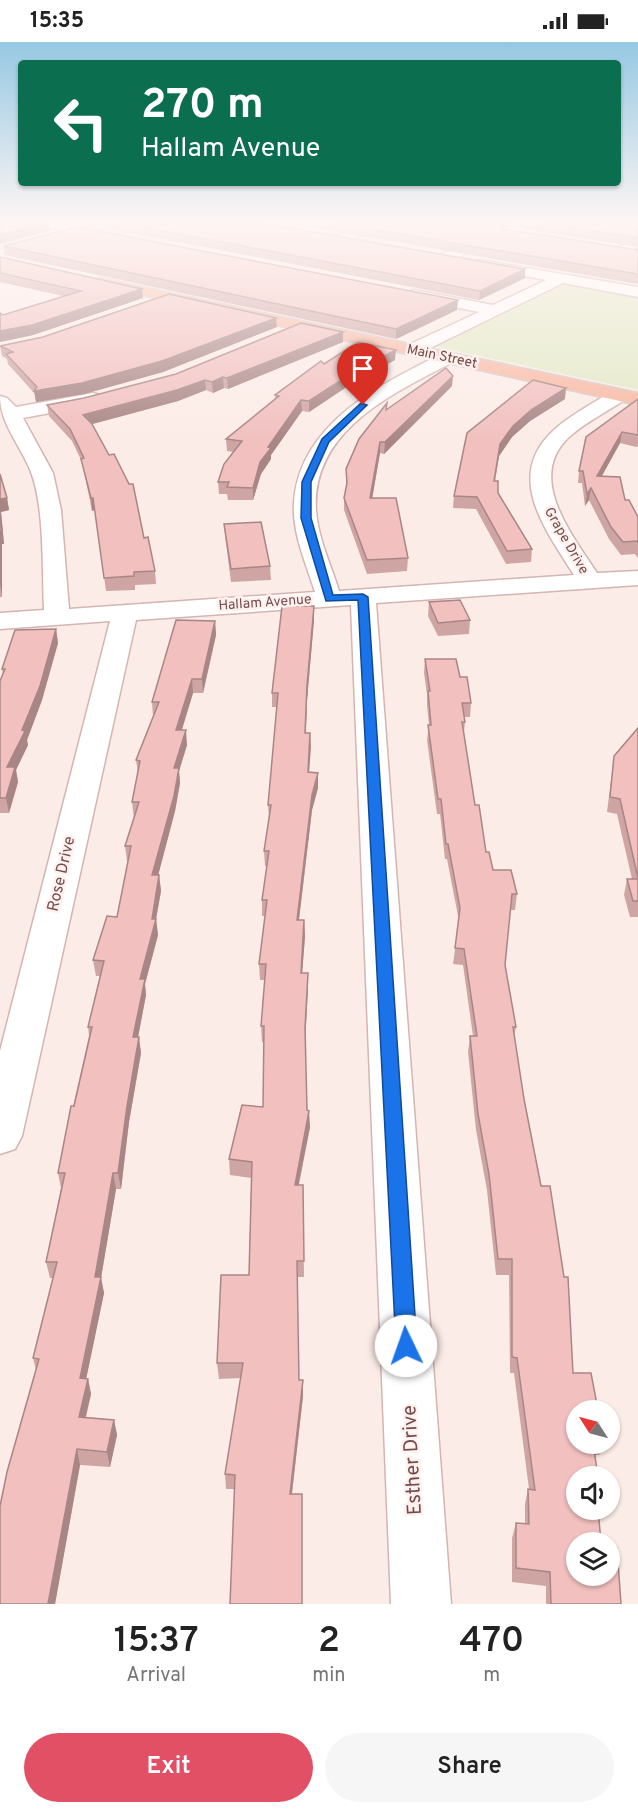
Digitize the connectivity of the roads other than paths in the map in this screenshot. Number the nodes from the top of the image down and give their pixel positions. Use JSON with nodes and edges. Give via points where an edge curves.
{"nodes":[{"id":1,"x":163,"y":296,"type":"edge"},
{"id":2,"x":422,"y":296,"type":"edge"},
{"id":3,"x":525,"y":296,"type":"edge"},
{"id":4,"x":168,"y":297,"type":"junction"},
{"id":5,"x":136,"y":308,"type":"edge"},
{"id":6,"x":495,"y":310,"type":"junction"},
{"id":7,"x":299,"y":326,"type":"junction"},
{"id":8,"x":268,"y":338,"type":"edge"},
{"id":9,"x":412,"y":350,"type":"junction"},
{"id":10,"x":447,"y":358,"type":"junction"},
{"id":11,"x":115,"y":393,"type":"edge"},
{"id":12,"x":629,"y":397,"type":"edge"},
{"id":13,"x":6,"y":408,"type":"edge"},
{"id":14,"x":638,"y":578,"type":"edge"},
{"id":15,"x":590,"y":581,"type":"junction"},
{"id":16,"x":346,"y":598,"type":"junction"},
{"id":17,"x":125,"y":612,"type":"junction"},
{"id":18,"x":57,"y":616,"type":"junction"},
{"id":19,"x":0,"y":621,"type":"edge"},
{"id":20,"x":0,"y":1136,"type":"edge"},
{"id":21,"x":421,"y":1604,"type":"edge"}],
"edges":[{"from":1,"to":4,"type":"main road","name":"Main Street"},
{"from":2,"to":6,"type":"street"},
{"from":3,"to":6,"type":"street"},
{"from":4,"to":5,"type":"street"},
{"from":4,"to":7,"type":"main road","name":"Main Street"},
{"from":6,"to":9,"type":"street"},
{"from":7,"to":8,"type":"street"},
{"from":7,"to":9,"type":"main road","name":"Main Street"},
{"from":9,"to":10,"type":"main road","name":"Main Street"},
{"from":10,"to":12,"type":"main road","name":"Main Street"},
{"from":10,"to":16,"type":"street","name":"Esther Drive","via":[[375,396],[351,414],[325,441],[307,482],[306,518]]},
{"from":11,"to":13,"type":"street"},
{"from":12,"to":15,"type":"street","name":"Grape Drive","via":[[560,435],[546,452],[538,480],[546,508]]},
{"from":13,"to":18,"type":"street","via":[[42,473],[48,501]]},
{"from":14,"to":15,"type":"street","name":"Hallam Avenue"},
{"from":15,"to":16,"type":"street","name":"Hallam Avenue"},
{"from":16,"to":17,"type":"street","name":"Hallam Avenue"},
{"from":16,"to":21,"type":"street","name":"Esther Drive"},
{"from":17,"to":18,"type":"street","name":"Hallam Avenue"},
{"from":17,"to":20,"type":"street","name":"Rose Drive"},
{"from":18,"to":19,"type":"street","name":"Hallam Avenue"}]}
